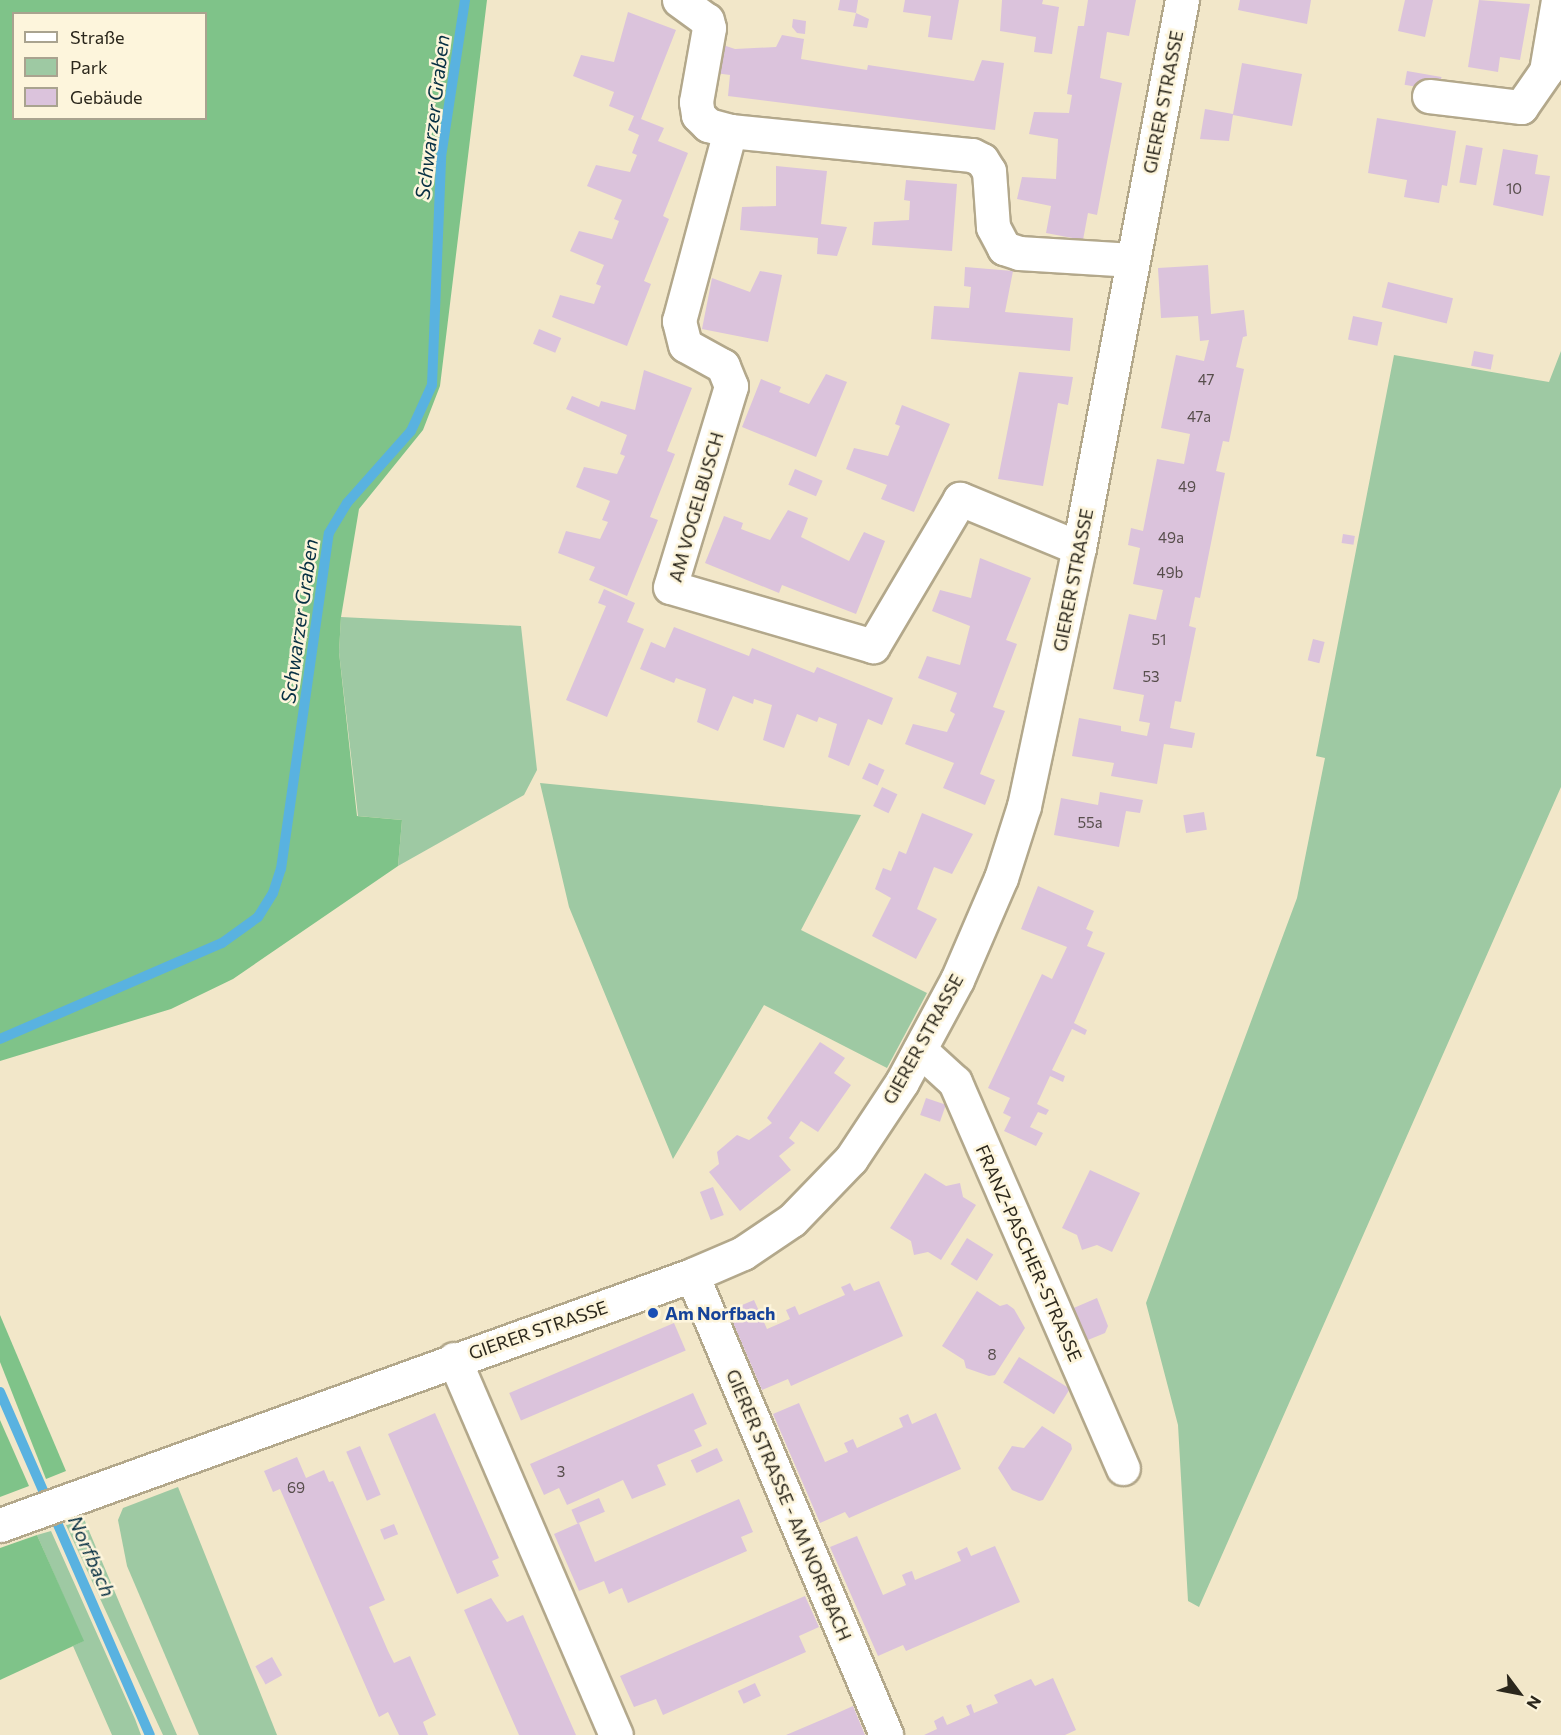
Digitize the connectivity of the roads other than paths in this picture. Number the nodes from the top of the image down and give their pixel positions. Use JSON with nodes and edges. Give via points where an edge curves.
{"nodes":[{"id":1,"x":679,"y":0,"type":"edge"},
{"id":2,"x":1182,"y":0,"type":"edge"},
{"id":3,"x":1558,"y":0,"type":"edge"},
{"id":4,"x":1429,"y":96,"type":"dead end"},
{"id":5,"x":730,"y":131,"type":"junction"},
{"id":6,"x":1133,"y":260,"type":"junction"},
{"id":7,"x":1079,"y":548,"type":"junction"},
{"id":8,"x":920,"y":1050,"type":"junction"},
{"id":9,"x":692,"y":1275,"type":"junction"},
{"id":10,"x":454,"y":1359,"type":"junction"},
{"id":11,"x":1123,"y":1467,"type":"dead end"},
{"id":12,"x":3,"y":1523,"type":"edge"},
{"id":13,"x":616,"y":1735,"type":"edge"},
{"id":14,"x":886,"y":1735,"type":"edge"}],
"edges":[{"from":1,"to":5,"type":"street","via":[[708,23],[696,102],[698,115],[708,124]]},
{"from":2,"to":6,"type":"street","name":"GIERER STRASSE"},
{"from":3,"to":4,"type":"street","via":[[1546,70],[1521,107]]},
{"from":5,"to":6,"type":"street","via":[[972,155],[982,160],[989,171],[993,227],[1004,248],[1019,253]]},
{"from":5,"to":7,"type":"street","name":"AM VOGELBUSCH","via":[[678,327],[685,345],[723,366],[731,386],[670,587],[873,646],[960,499]]},
{"from":6,"to":7,"type":"street","name":"GIERER STRASSE"},
{"from":7,"to":8,"type":"street","name":"GIERER STRASSE","via":[[1042,734],[1017,830],[980,928]]},
{"from":8,"to":9,"type":"street","name":"GIERER STRASSE","via":[[869,1133],[813,1202],[743,1253]]},
{"from":8,"to":11,"type":"street","name":"FRANZ-PASCHER-STRASSE","via":[[955,1082]]},
{"from":9,"to":10,"type":"street","name":"GIERER STRASSE"},
{"from":9,"to":14,"type":"street","name":"GIERER STRASSE - AM NORFBACH"},
{"from":10,"to":12,"type":"street","name":"GIERER STRASSE"},
{"from":10,"to":13,"type":"street"}]}
